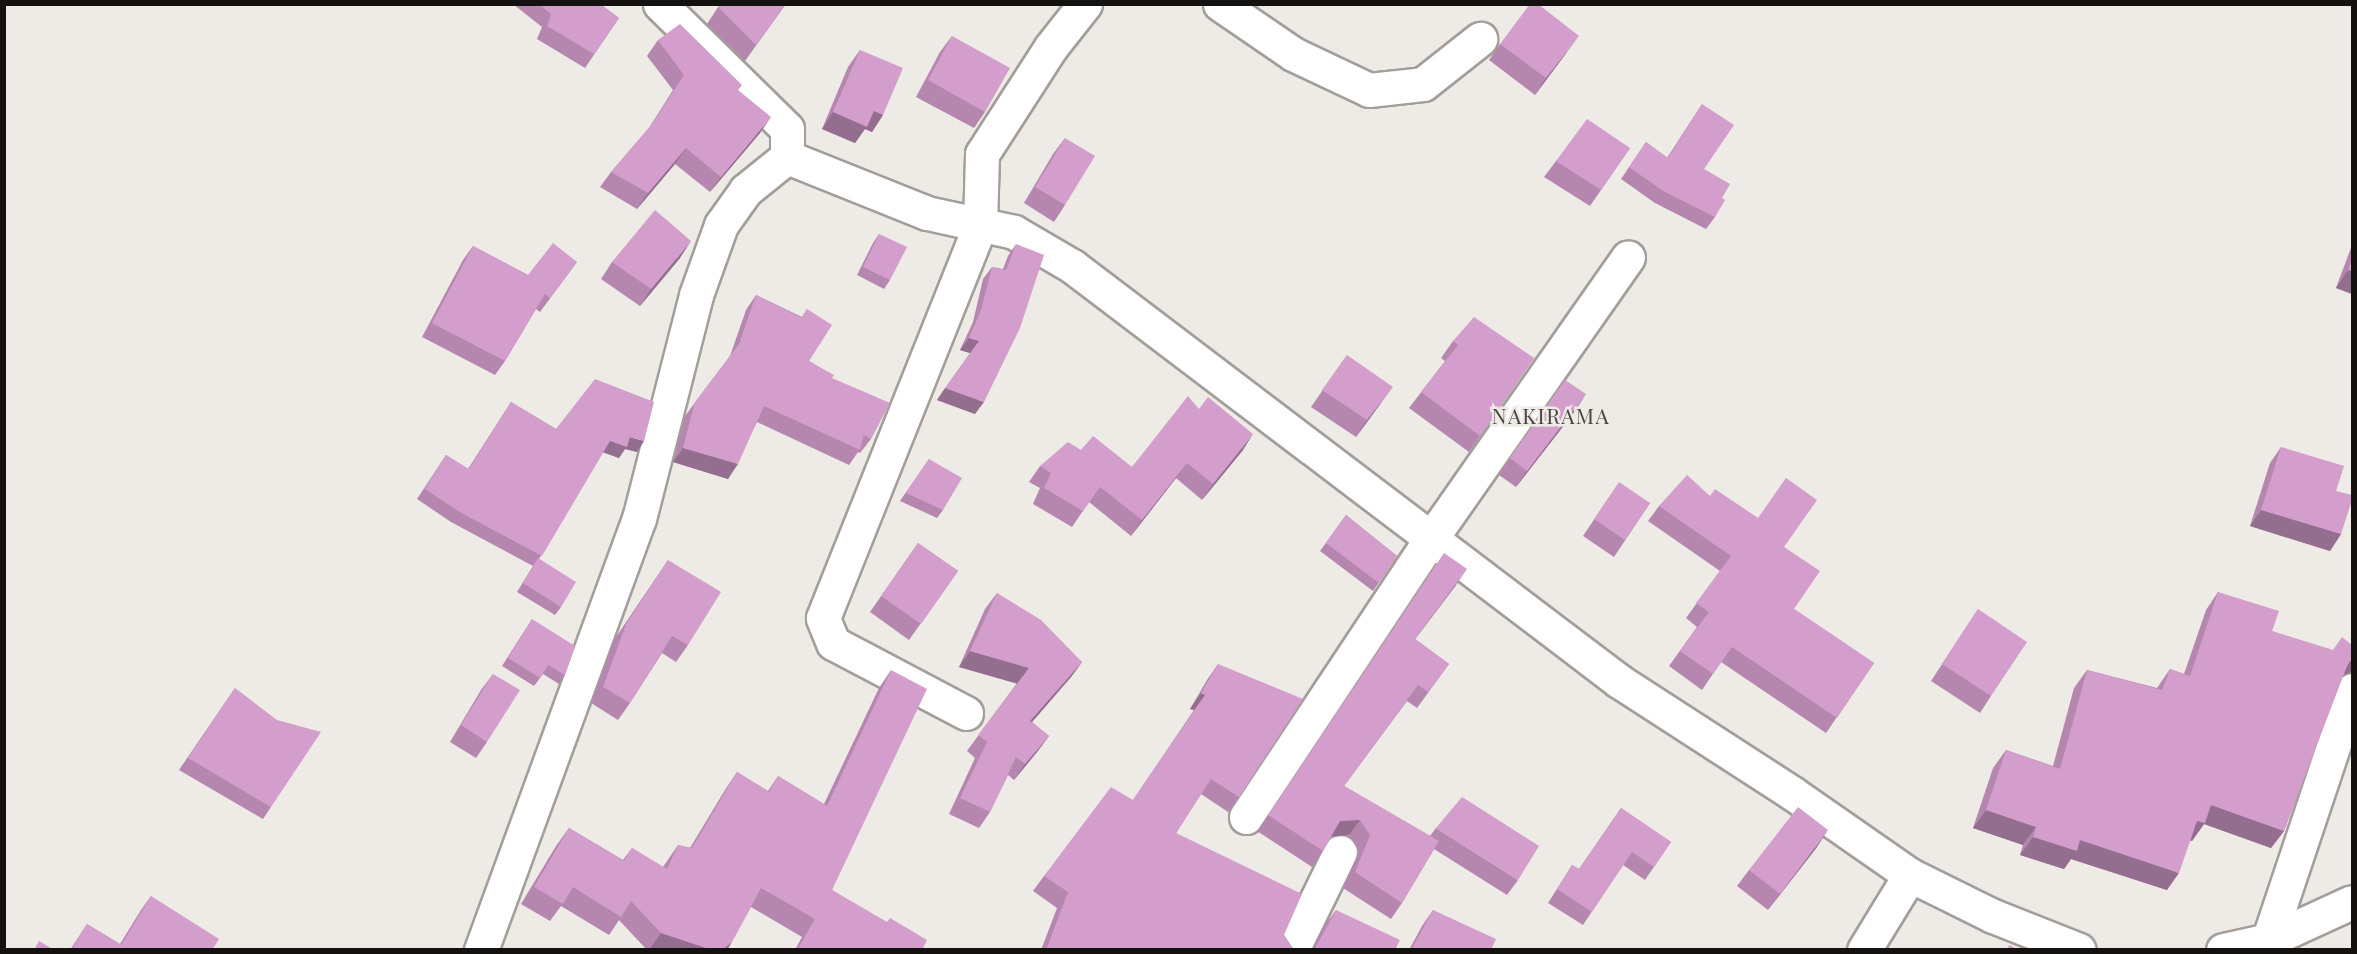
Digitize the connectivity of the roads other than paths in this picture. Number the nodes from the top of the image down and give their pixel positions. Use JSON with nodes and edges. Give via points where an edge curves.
{"nodes":[{"id":1,"x":660,"y":4,"type":"edge"},
{"id":2,"x":1085,"y":4,"type":"edge"},
{"id":3,"x":1220,"y":4,"type":"edge"},
{"id":4,"x":1480,"y":39,"type":"dead end"},
{"id":5,"x":787,"y":158,"type":"junction"},
{"id":6,"x":980,"y":226,"type":"junction"},
{"id":7,"x":1628,"y":256,"type":"dead end"},
{"id":8,"x":1430,"y":540,"type":"junction"},
{"id":9,"x":2352,"y":690,"type":"edge"},
{"id":10,"x":966,"y":713,"type":"dead end"},
{"id":11,"x":1246,"y":817,"type":"dead end"},
{"id":12,"x":1340,"y":852,"type":"dead end"},
{"id":13,"x":1910,"y":875,"type":"junction"},
{"id":14,"x":2352,"y":902,"type":"edge"},
{"id":15,"x":2267,"y":945,"type":"edge"},
{"id":16,"x":481,"y":950,"type":"edge"},
{"id":17,"x":1292,"y":950,"type":"edge"},
{"id":18,"x":1864,"y":950,"type":"edge"},
{"id":19,"x":2079,"y":950,"type":"edge"},
{"id":20,"x":2223,"y":950,"type":"edge"}],
"edges":[{"from":1,"to":5,"type":"street","via":[[787,129]]},
{"from":2,"to":6,"type":"street","via":[[1051,47],[982,154]]},
{"from":3,"to":4,"type":"street","via":[[1293,54],[1369,90],[1423,84]]},
{"from":5,"to":6,"type":"street","via":[[927,213]]},
{"from":5,"to":16,"type":"street","via":[[746,190],[721,225],[696,295],[639,519]]},
{"from":6,"to":8,"type":"street","via":[[1014,232],[1072,266]]},
{"from":6,"to":10,"type":"street","via":[[823,618],[833,643]]},
{"from":7,"to":8,"type":"street"},
{"from":8,"to":11,"type":"street"},
{"from":8,"to":13,"type":"street","via":[[1619,681]]},
{"from":9,"to":15,"type":"street"},
{"from":12,"to":17,"type":"street"},
{"from":13,"to":18,"type":"street"},
{"from":13,"to":19,"type":"street","via":[[1993,916]]},
{"from":14,"to":15,"type":"street"},
{"from":15,"to":20,"type":"street"}]}
